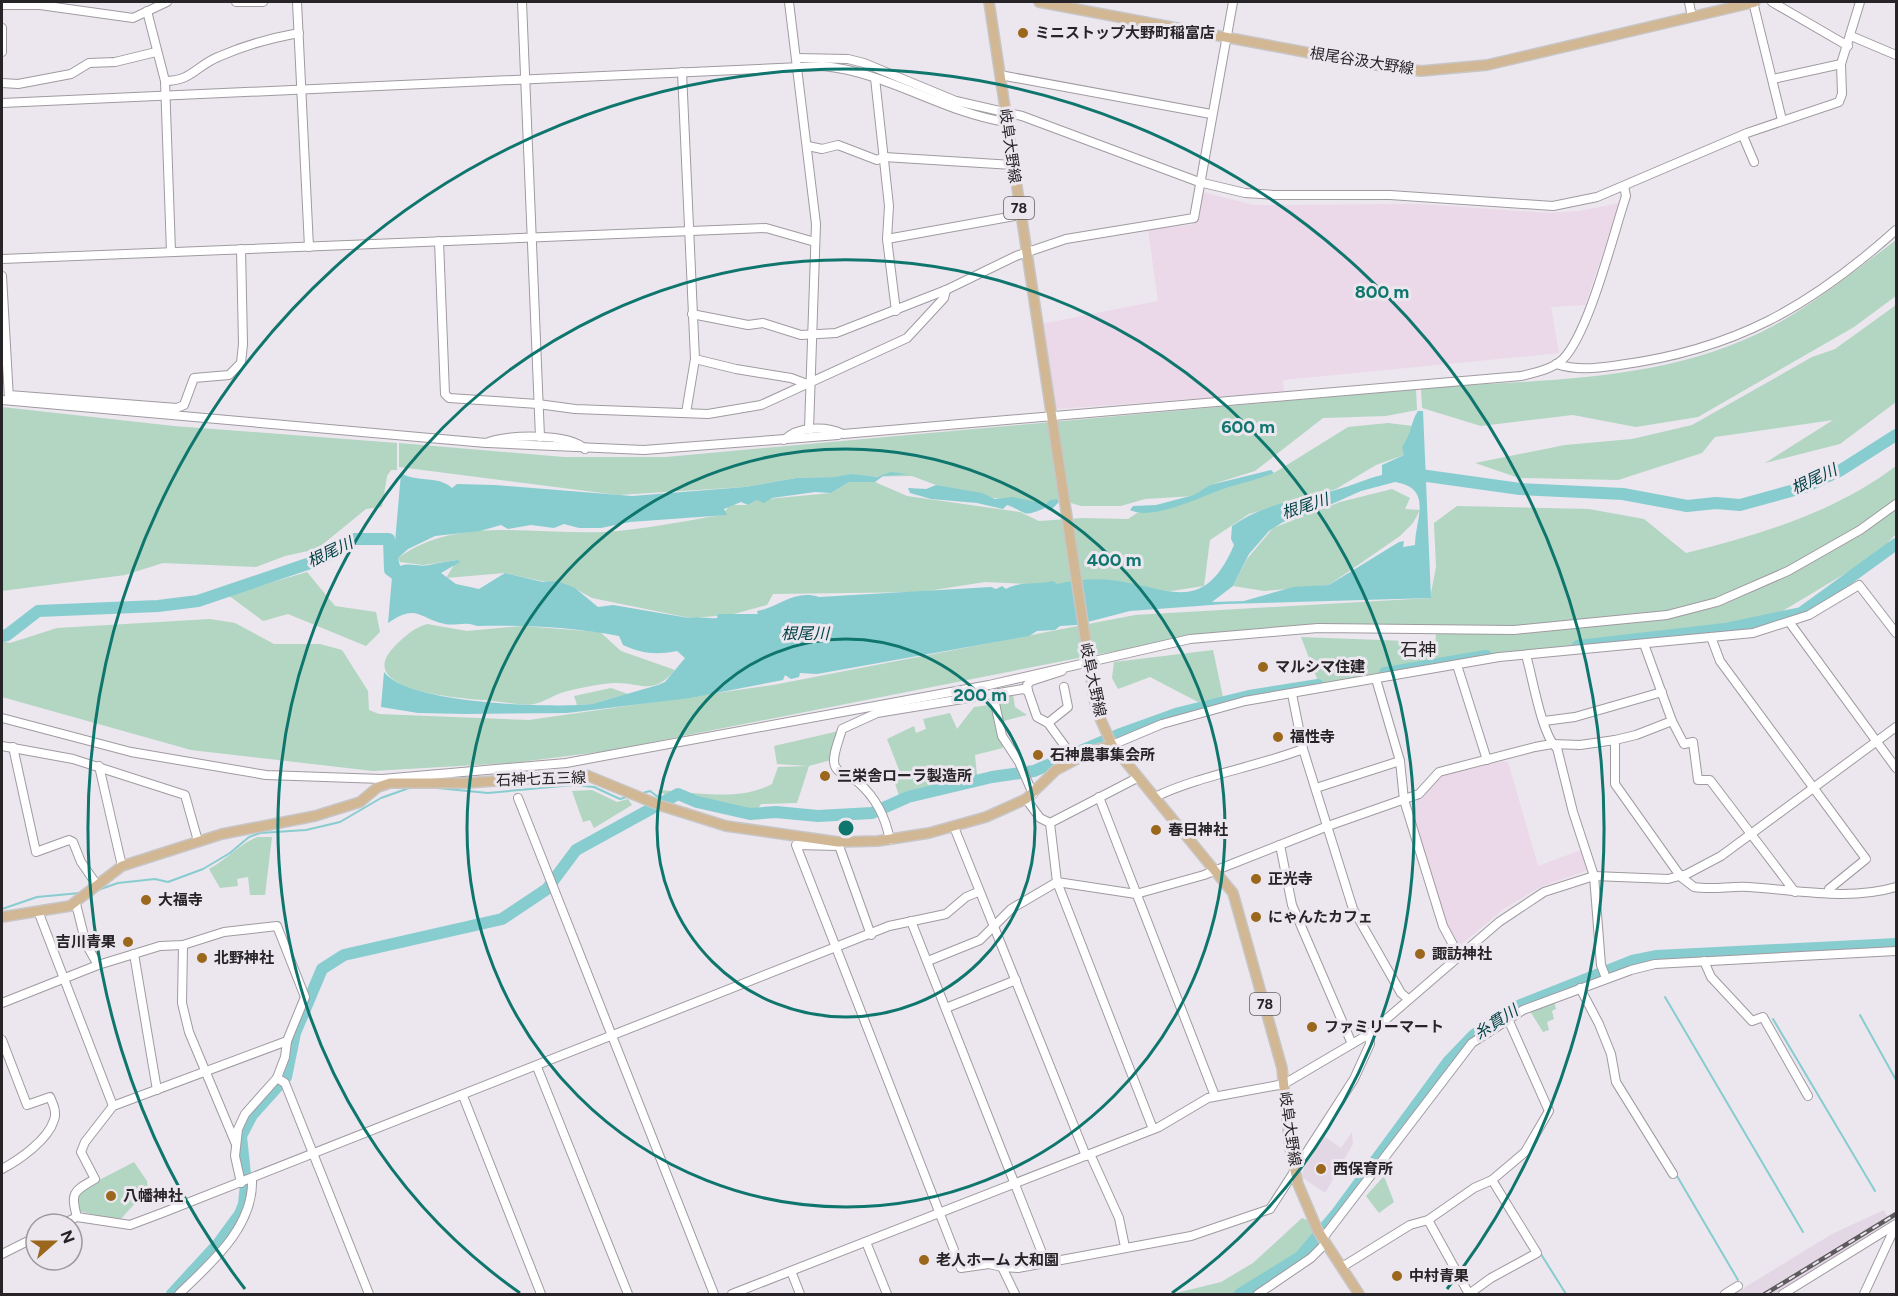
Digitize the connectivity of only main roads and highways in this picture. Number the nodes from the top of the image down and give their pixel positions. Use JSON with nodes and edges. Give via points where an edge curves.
{"nodes":[{"id":1,"x":989,"y":2,"type":"edge"},
{"id":2,"x":1039,"y":2,"type":"edge"},
{"id":3,"x":1754,"y":2,"type":"edge"},
{"id":4,"x":1110,"y":741,"type":"junction"},
{"id":5,"x":2,"y":917,"type":"edge"},
{"id":6,"x":1359,"y":1294,"type":"edge"}],
"edges":[{"from":1,"to":4,"type":"main road","name":"岐阜大野線","number":"78","via":[[1087,658],[1096,709]]},
{"from":2,"to":3,"type":"main road","name":"根尾谷汲大野線","via":[[1395,68],[1451,70]]},
{"from":4,"to":5,"type":"main road","name":"石神七五三線","via":[[1073,756],[1029,797],[986,818],[890,840],[838,844],[726,826],[659,805],[586,775],[466,783],[390,783],[378,787],[360,802],[315,816],[198,841],[122,866],[76,904]]},
{"from":4,"to":6,"type":"main road","name":"岐阜大野線","number":"78","via":[[1233,893],[1284,1084],[1295,1168],[1308,1211]]}]}
